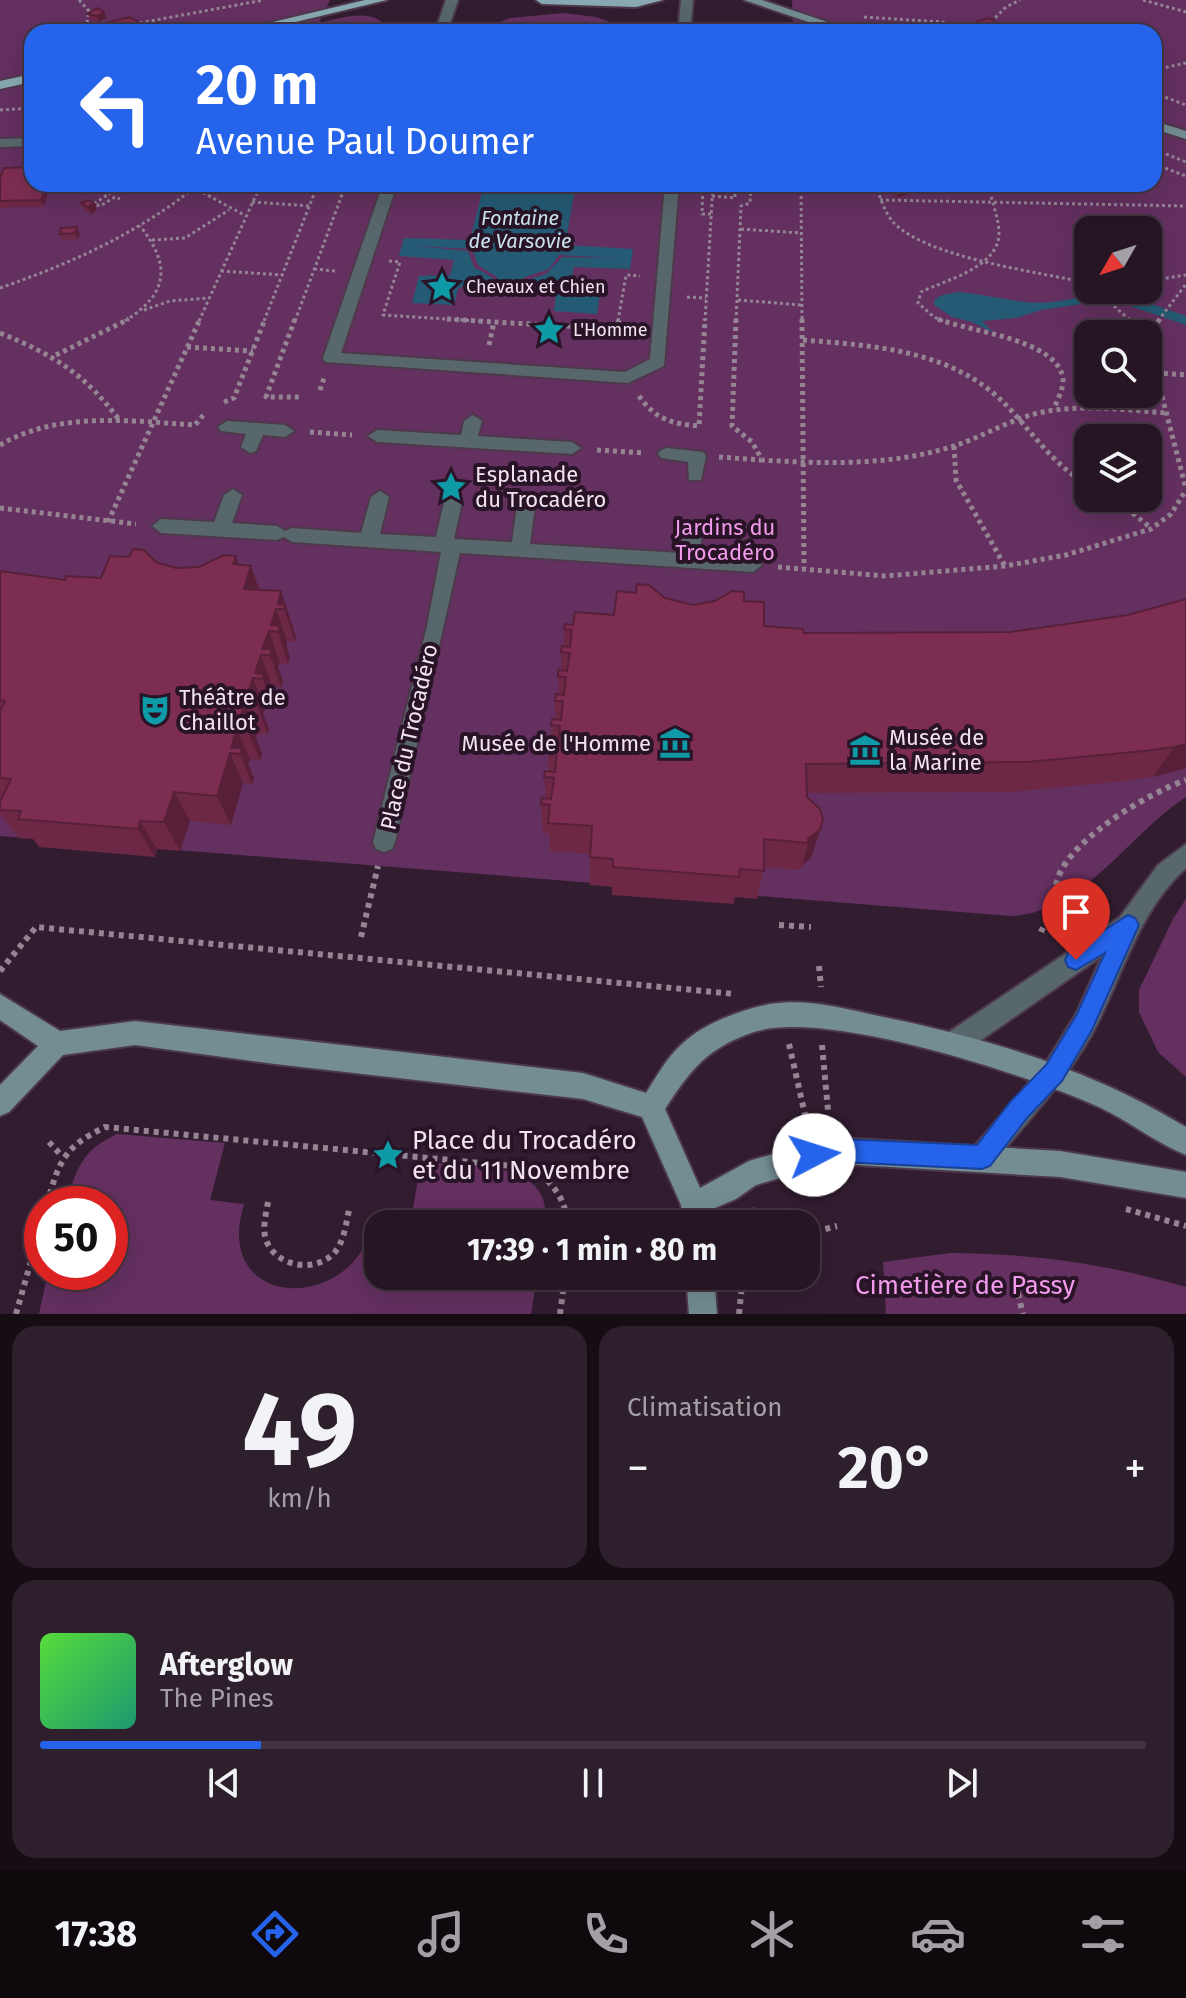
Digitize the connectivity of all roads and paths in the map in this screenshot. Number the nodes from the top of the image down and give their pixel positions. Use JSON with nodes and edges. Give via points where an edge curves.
{"nodes":[{"id":1,"x":79,"y":0,"type":"edge"},
{"id":2,"x":264,"y":0,"type":"edge"},
{"id":3,"x":381,"y":0,"type":"edge"},
{"id":4,"x":452,"y":0,"type":"edge"},
{"id":5,"x":542,"y":0,"type":"edge"},
{"id":6,"x":566,"y":0,"type":"edge"},
{"id":7,"x":657,"y":0,"type":"edge"},
{"id":8,"x":687,"y":0,"type":"edge"},
{"id":9,"x":750,"y":0,"type":"edge"},
{"id":10,"x":1020,"y":0,"type":"edge"},
{"id":11,"x":1143,"y":0,"type":"edge"},
{"id":12,"x":1186,"y":12,"type":"edge"},
{"id":13,"x":861,"y":16,"type":"dead end"},
{"id":14,"x":991,"y":22,"type":"edge"},
{"id":15,"x":86,"y":24,"type":"edge"},
{"id":16,"x":137,"y":24,"type":"edge"},
{"id":17,"x":273,"y":24,"type":"edge"},
{"id":18,"x":444,"y":24,"type":"edge"},
{"id":19,"x":685,"y":24,"type":"edge"},
{"id":20,"x":826,"y":24,"type":"edge"},
{"id":21,"x":947,"y":24,"type":"edge"},
{"id":22,"x":1186,"y":63,"type":"edge"},
{"id":23,"x":1162,"y":68,"type":"edge"},
{"id":24,"x":24,"y":80,"type":"edge"},
{"id":25,"x":0,"y":85,"type":"edge"},
{"id":26,"x":1162,"y":96,"type":"edge"},
{"id":27,"x":1186,"y":105,"type":"edge"},
{"id":28,"x":24,"y":108,"type":"edge"},
{"id":29,"x":0,"y":110,"type":"edge"},
{"id":30,"x":1162,"y":128,"type":"edge"},
{"id":31,"x":1186,"y":135,"type":"edge"},
{"id":32,"x":24,"y":142,"type":"edge"},
{"id":33,"x":0,"y":143,"type":"edge"},
{"id":34,"x":1162,"y":167,"type":"edge"},
{"id":35,"x":1186,"y":176,"type":"edge"},
{"id":36,"x":106,"y":192,"type":"edge"},
{"id":37,"x":188,"y":192,"type":"edge"},
{"id":38,"x":207,"y":192,"type":"edge"},
{"id":39,"x":257,"y":192,"type":"edge"},
{"id":40,"x":315,"y":192,"type":"edge"},
{"id":41,"x":343,"y":192,"type":"edge"},
{"id":42,"x":387,"y":192,"type":"edge"},
{"id":43,"x":671,"y":192,"type":"edge"},
{"id":44,"x":703,"y":192,"type":"edge"},
{"id":45,"x":712,"y":192,"type":"edge"},
{"id":46,"x":735,"y":192,"type":"edge"},
{"id":47,"x":751,"y":192,"type":"edge"},
{"id":48,"x":801,"y":192,"type":"edge"},
{"id":49,"x":878,"y":192,"type":"edge"},
{"id":50,"x":990,"y":192,"type":"edge"},
{"id":51,"x":712,"y":196,"type":"junction"},
{"id":52,"x":120,"y":199,"type":"dead end"},
{"id":53,"x":880,"y":200,"type":"junction"},
{"id":54,"x":252,"y":202,"type":"junction"},
{"id":55,"x":992,"y":202,"type":"junction"},
{"id":56,"x":311,"y":206,"type":"junction"},
{"id":57,"x":1186,"y":206,"type":"edge"},
{"id":58,"x":229,"y":210,"type":"junction"},
{"id":59,"x":711,"y":214,"type":"junction"},
{"id":60,"x":246,"y":216,"type":"junction"},
{"id":61,"x":140,"y":226,"type":"junction"},
{"id":62,"x":741,"y":229,"type":"junction"},
{"id":63,"x":801,"y":233,"type":"junction"},
{"id":64,"x":151,"y":240,"type":"junction"},
{"id":65,"x":980,"y":260,"type":"junction"},
{"id":66,"x":384,"y":261,"type":"dead end"},
{"id":67,"x":314,"y":269,"type":"junction"},
{"id":68,"x":221,"y":271,"type":"junction"},
{"id":69,"x":334,"y":271,"type":"dead end"},
{"id":70,"x":283,"y":275,"type":"junction"},
{"id":71,"x":1186,"y":275,"type":"edge"},
{"id":72,"x":665,"y":277,"type":"junction"},
{"id":73,"x":1074,"y":279,"type":"edge"},
{"id":74,"x":1162,"y":279,"type":"edge"},
{"id":75,"x":1186,"y":284,"type":"edge"},
{"id":76,"x":0,"y":288,"type":"edge"},
{"id":77,"x":687,"y":297,"type":"dead end"},
{"id":78,"x":209,"y":298,"type":"junction"},
{"id":79,"x":706,"y":298,"type":"junction"},
{"id":80,"x":738,"y":300,"type":"junction"},
{"id":81,"x":1112,"y":304,"type":"edge"},
{"id":82,"x":802,"y":305,"type":"junction"},
{"id":83,"x":143,"y":310,"type":"junction"},
{"id":84,"x":1130,"y":320,"type":"edge"},
{"id":85,"x":1158,"y":320,"type":"edge"},
{"id":86,"x":494,"y":322,"type":"junction"},
{"id":87,"x":0,"y":333,"type":"edge"},
{"id":88,"x":490,"y":340,"type":"dead end"},
{"id":89,"x":802,"y":340,"type":"junction"},
{"id":90,"x":187,"y":347,"type":"junction"},
{"id":91,"x":253,"y":351,"type":"junction"},
{"id":92,"x":56,"y":355,"type":"junction"},
{"id":93,"x":1162,"y":373,"type":"edge"},
{"id":94,"x":1186,"y":375,"type":"edge"},
{"id":95,"x":301,"y":397,"type":"dead end"},
{"id":96,"x":1162,"y":397,"type":"edge"},
{"id":97,"x":219,"y":404,"type":"dead end"},
{"id":98,"x":1054,"y":410,"type":"junction"},
{"id":99,"x":207,"y":412,"type":"dead end"},
{"id":100,"x":649,"y":412,"type":"dead end"},
{"id":101,"x":1166,"y":413,"type":"junction"},
{"id":102,"x":1017,"y":419,"type":"junction"},
{"id":103,"x":120,"y":421,"type":"junction"},
{"id":104,"x":473,"y":421,"type":"dead end"},
{"id":105,"x":153,"y":423,"type":"junction"},
{"id":106,"x":227,"y":427,"type":"dead end"},
{"id":107,"x":256,"y":429,"type":"junction"},
{"id":108,"x":285,"y":431,"type":"joint"},
{"id":109,"x":377,"y":436,"type":"joint"},
{"id":110,"x":468,"y":442,"type":"junction"},
{"id":111,"x":0,"y":445,"type":"edge"},
{"id":112,"x":954,"y":446,"type":"junction"},
{"id":113,"x":250,"y":447,"type":"dead end"},
{"id":114,"x":572,"y":448,"type":"joint"},
{"id":115,"x":667,"y":454,"type":"joint"},
{"id":116,"x":726,"y":458,"type":"dead end"},
{"id":117,"x":762,"y":460,"type":"junction"},
{"id":118,"x":804,"y":462,"type":"junction"},
{"id":119,"x":695,"y":476,"type":"dead end"},
{"id":120,"x":1074,"y":476,"type":"edge"},
{"id":121,"x":1186,"y":490,"type":"edge"},
{"id":122,"x":233,"y":495,"type":"dead end"},
{"id":123,"x":380,"y":497,"type":"dead end"},
{"id":124,"x":453,"y":502,"type":"dead end"},
{"id":125,"x":526,"y":506,"type":"dead end"},
{"id":126,"x":0,"y":508,"type":"edge"},
{"id":127,"x":1131,"y":512,"type":"edge"},
{"id":128,"x":108,"y":522,"type":"junction"},
{"id":129,"x":140,"y":524,"type":"dead end"},
{"id":130,"x":161,"y":526,"type":"dead end"},
{"id":131,"x":693,"y":527,"type":"dead end"},
{"id":132,"x":1151,"y":529,"type":"junction"},
{"id":133,"x":220,"y":530,"type":"junction"},
{"id":134,"x":369,"y":539,"type":"junction"},
{"id":135,"x":448,"y":545,"type":"junction"},
{"id":136,"x":520,"y":549,"type":"junction"},
{"id":137,"x":690,"y":561,"type":"junction"},
{"id":138,"x":762,"y":566,"type":"joint"},
{"id":139,"x":1005,"y":566,"type":"junction"},
{"id":140,"x":804,"y":568,"type":"junction"},
{"id":141,"x":1186,"y":780,"type":"edge"},
{"id":142,"x":384,"y":842,"type":"joint"},
{"id":143,"x":1186,"y":854,"type":"edge"},
{"id":144,"x":779,"y":925,"type":"dead end"},
{"id":145,"x":1128,"y":925,"type":"junction"},
{"id":146,"x":811,"y":927,"type":"dead end"},
{"id":147,"x":1041,"y":932,"type":"dead end"},
{"id":148,"x":361,"y":937,"type":"dead end"},
{"id":149,"x":819,"y":966,"type":"dead end"},
{"id":150,"x":0,"y":971,"type":"edge"},
{"id":151,"x":821,"y":987,"type":"dead end"},
{"id":152,"x":745,"y":995,"type":"dead end"},
{"id":153,"x":0,"y":1006,"type":"edge"},
{"id":154,"x":788,"y":1041,"type":"dead end"},
{"id":155,"x":955,"y":1043,"type":"junction"},
{"id":156,"x":57,"y":1044,"type":"junction"},
{"id":157,"x":822,"y":1045,"type":"dead end"},
{"id":158,"x":1054,"y":1073,"type":"junction"},
{"id":159,"x":0,"y":1103,"type":"edge"},
{"id":160,"x":651,"y":1107,"type":"junction"},
{"id":161,"x":828,"y":1110,"type":"dead end"},
{"id":162,"x":805,"y":1113,"type":"dead end"},
{"id":163,"x":49,"y":1142,"type":"dead end"},
{"id":164,"x":1186,"y":1142,"type":"edge"},
{"id":165,"x":61,"y":1155,"type":"junction"},
{"id":166,"x":982,"y":1157,"type":"junction"},
{"id":167,"x":1186,"y":1185,"type":"edge"},
{"id":168,"x":52,"y":1186,"type":"edge"},
{"id":169,"x":268,"y":1202,"type":"dead end"},
{"id":170,"x":349,"y":1210,"type":"dead end"},
{"id":171,"x":568,"y":1210,"type":"edge"},
{"id":172,"x":693,"y":1210,"type":"edge"},
{"id":173,"x":700,"y":1210,"type":"edge"},
{"id":174,"x":837,"y":1226,"type":"dead end"},
{"id":175,"x":820,"y":1230,"type":"edge"},
{"id":176,"x":1013,"y":1274,"type":"dead end"},
{"id":177,"x":24,"y":1286,"type":"edge"},
{"id":178,"x":563,"y":1290,"type":"edge"},
{"id":179,"x":701,"y":1290,"type":"edge"},
{"id":180,"x":742,"y":1290,"type":"edge"},
{"id":181,"x":16,"y":1314,"type":"edge"},
{"id":182,"x":560,"y":1314,"type":"edge"},
{"id":183,"x":703,"y":1314,"type":"edge"},
{"id":184,"x":739,"y":1314,"type":"edge"},
{"id":185,"x":1023,"y":1314,"type":"edge"}],
"edges":[{"from":1,"to":15,"type":"path","via":[[89,11]]},
{"from":2,"to":16,"type":"path"},
{"from":3,"to":17,"type":"main road"},
{"from":4,"to":18,"type":"street"},
{"from":5,"to":6,"type":"main road"},
{"from":6,"to":7,"type":"main road"},
{"from":8,"to":19,"type":"street"},
{"from":9,"to":20,"type":"main road"},
{"from":10,"to":14,"type":"path"},
{"from":11,"to":12,"type":"path"},
{"from":13,"to":21,"type":"path"},
{"from":22,"to":23,"type":"path"},
{"from":24,"to":25,"type":"main road"},
{"from":26,"to":27,"type":"path"},
{"from":28,"to":29,"type":"path"},
{"from":30,"to":31,"type":"main road"},
{"from":32,"to":33,"type":"street"},
{"from":34,"to":35,"type":"path"},
{"from":36,"to":52,"type":"path","via":[[94,204]]},
{"from":37,"to":61,"type":"path"},
{"from":38,"to":58,"type":"path"},
{"from":39,"to":54,"type":"path"},
{"from":40,"to":56,"type":"path"},
{"from":41,"to":67,"type":"path"},
{"from":42,"to":72,"type":"street","via":[[331,358],[628,378],[658,362]]},
{"from":43,"to":72,"type":"street"},
{"from":44,"to":59,"type":"path","via":[[702,214]]},
{"from":45,"to":51,"type":"path"},
{"from":46,"to":51,"type":"path","via":[[735,198]]},
{"from":47,"to":62,"type":"path","via":[[750,203],[741,206]]},
{"from":48,"to":63,"type":"path"},
{"from":49,"to":53,"type":"path"},
{"from":50,"to":55,"type":"path"},
{"from":51,"to":59,"type":"path"},
{"from":53,"to":55,"type":"path"},
{"from":53,"to":65,"type":"path","via":[[891,221],[906,233]]},
{"from":54,"to":56,"type":"path"},
{"from":54,"to":60,"type":"path"},
{"from":55,"to":57,"type":"path"},
{"from":55,"to":65,"type":"path","via":[[998,242]]},
{"from":56,"to":70,"type":"path"},
{"from":58,"to":60,"type":"path"},
{"from":58,"to":64,"type":"path","via":[[186,238],[172,243]]},
{"from":59,"to":79,"type":"path"},
{"from":60,"to":68,"type":"path"},
{"from":61,"to":64,"type":"path"},
{"from":61,"to":76,"type":"path","via":[[63,265]]},
{"from":62,"to":63,"type":"path"},
{"from":62,"to":80,"type":"path"},
{"from":63,"to":82,"type":"path"},
{"from":64,"to":83,"type":"path","via":[[160,254],[161,274]]},
{"from":65,"to":73,"type":"path"},
{"from":65,"to":98,"type":"path","via":[[965,274],[921,292],[918,303],[941,323],[1017,339],[1050,356],[1064,383]]},
{"from":66,"to":86,"type":"path","via":[[400,262],[383,315]]},
{"from":67,"to":69,"type":"path"},
{"from":67,"to":95,"type":"path","via":[[266,397]]},
{"from":68,"to":70,"type":"path"},
{"from":68,"to":78,"type":"path"},
{"from":70,"to":91,"type":"path"},
{"from":71,"to":74,"type":"path"},
{"from":72,"to":86,"type":"path","via":[[626,275],[617,329]]},
{"from":75,"to":85,"type":"path"},
{"from":77,"to":79,"type":"path"},
{"from":78,"to":83,"type":"path","via":[[170,301]]},
{"from":78,"to":90,"type":"path"},
{"from":79,"to":100,"type":"path","via":[[699,426],[672,424]]},
{"from":80,"to":82,"type":"path"},
{"from":80,"to":117,"type":"path","via":[[732,426],[752,442]]},
{"from":81,"to":84,"type":"path"},
{"from":82,"to":89,"type":"path"},
{"from":83,"to":92,"type":"path","via":[[110,332]]},
{"from":86,"to":88,"type":"path"},
{"from":87,"to":92,"type":"path"},
{"from":89,"to":102,"type":"path","via":[[891,347],[933,358],[987,388]]},
{"from":89,"to":118,"type":"path"},
{"from":90,"to":91,"type":"path"},
{"from":90,"to":105,"type":"path"},
{"from":91,"to":97,"type":"path","via":[[234,398]]},
{"from":92,"to":103,"type":"path","via":[[91,383]]},
{"from":93,"to":94,"type":"path"},
{"from":96,"to":101,"type":"path"},
{"from":98,"to":101,"type":"path"},
{"from":98,"to":102,"type":"path"},
{"from":99,"to":105,"type":"path","via":[[195,425]]},
{"from":101,"to":121,"type":"path"},
{"from":102,"to":112,"type":"path"},
{"from":102,"to":120,"type":"path"},
{"from":103,"to":105,"type":"path"},
{"from":103,"to":111,"type":"path","via":[[51,426]]},
{"from":104,"to":110,"type":"street"},
{"from":105,"to":128,"type":"path"},
{"from":106,"to":107,"type":"street"},
{"from":107,"to":108,"type":"street"},
{"from":107,"to":113,"type":"street"},
{"from":108,"to":109,"type":"path"},
{"from":109,"to":110,"type":"street"},
{"from":110,"to":114,"type":"street"},
{"from":112,"to":118,"type":"path","via":[[866,464]]},
{"from":112,"to":139,"type":"path","via":[[956,480]]},
{"from":114,"to":115,"type":"path"},
{"from":115,"to":119,"type":"street","via":[[697,456]]},
{"from":116,"to":117,"type":"path"},
{"from":117,"to":118,"type":"path"},
{"from":118,"to":140,"type":"path"},
{"from":121,"to":132,"type":"path","via":[[1171,514]]},
{"from":122,"to":133,"type":"street"},
{"from":123,"to":134,"type":"street"},
{"from":124,"to":135,"type":"street","name":"Place du Trocadéro"},
{"from":125,"to":136,"type":"street"},
{"from":126,"to":128,"type":"path"},
{"from":127,"to":132,"type":"path"},
{"from":128,"to":129,"type":"path"},
{"from":130,"to":133,"type":"street"},
{"from":131,"to":137,"type":"street"},
{"from":132,"to":139,"type":"path","via":[[1066,555]]},
{"from":133,"to":134,"type":"street"},
{"from":134,"to":135,"type":"street"},
{"from":135,"to":136,"type":"street"},
{"from":135,"to":142,"type":"street","name":"Place du Trocadéro"},
{"from":136,"to":137,"type":"street"},
{"from":137,"to":138,"type":"street"},
{"from":138,"to":140,"type":"path"},
{"from":139,"to":140,"type":"path","via":[[885,576]]},
{"from":141,"to":147,"type":"path","via":[[1153,792],[1096,833],[1064,865]]},
{"from":142,"to":148,"type":"path"},
{"from":143,"to":145,"type":"street","via":[[1166,872]]},
{"from":144,"to":146,"type":"path"},
{"from":145,"to":155,"type":"street"},
{"from":145,"to":158,"type":"street","via":[[1085,1022]]},
{"from":149,"to":151,"type":"path"},
{"from":150,"to":152,"type":"path","via":[[36,927]]},
{"from":153,"to":156,"type":"main road"},
{"from":154,"to":162,"type":"path"},
{"from":155,"to":158,"type":"main road"},
{"from":155,"to":160,"type":"main road","via":[[822,1017],[756,1020],[694,1049]]},
{"from":156,"to":159,"type":"main road"},
{"from":156,"to":160,"type":"main road","via":[[135,1033],[583,1086]]},
{"from":157,"to":161,"type":"path"},
{"from":158,"to":164,"type":"main road","via":[[1145,1114]]},
{"from":158,"to":166,"type":"street"},
{"from":160,"to":172,"type":"main road"},
{"from":163,"to":165,"type":"path"},
{"from":165,"to":168,"type":"path"},
{"from":165,"to":171,"type":"path","via":[[105,1127],[533,1168],[555,1186]]},
{"from":166,"to":167,"type":"main road"},
{"from":166,"to":173,"type":"main road","via":[[840,1151],[814,1155],[749,1174]]},
{"from":169,"to":170,"type":"path","via":[[265,1237],[273,1254],[295,1266],[317,1265],[336,1252]]},
{"from":174,"to":175,"type":"path"},
{"from":176,"to":185,"type":"path"},
{"from":177,"to":181,"type":"path"},
{"from":178,"to":182,"type":"path"},
{"from":179,"to":183,"type":"main road"},
{"from":180,"to":184,"type":"path"}]}
